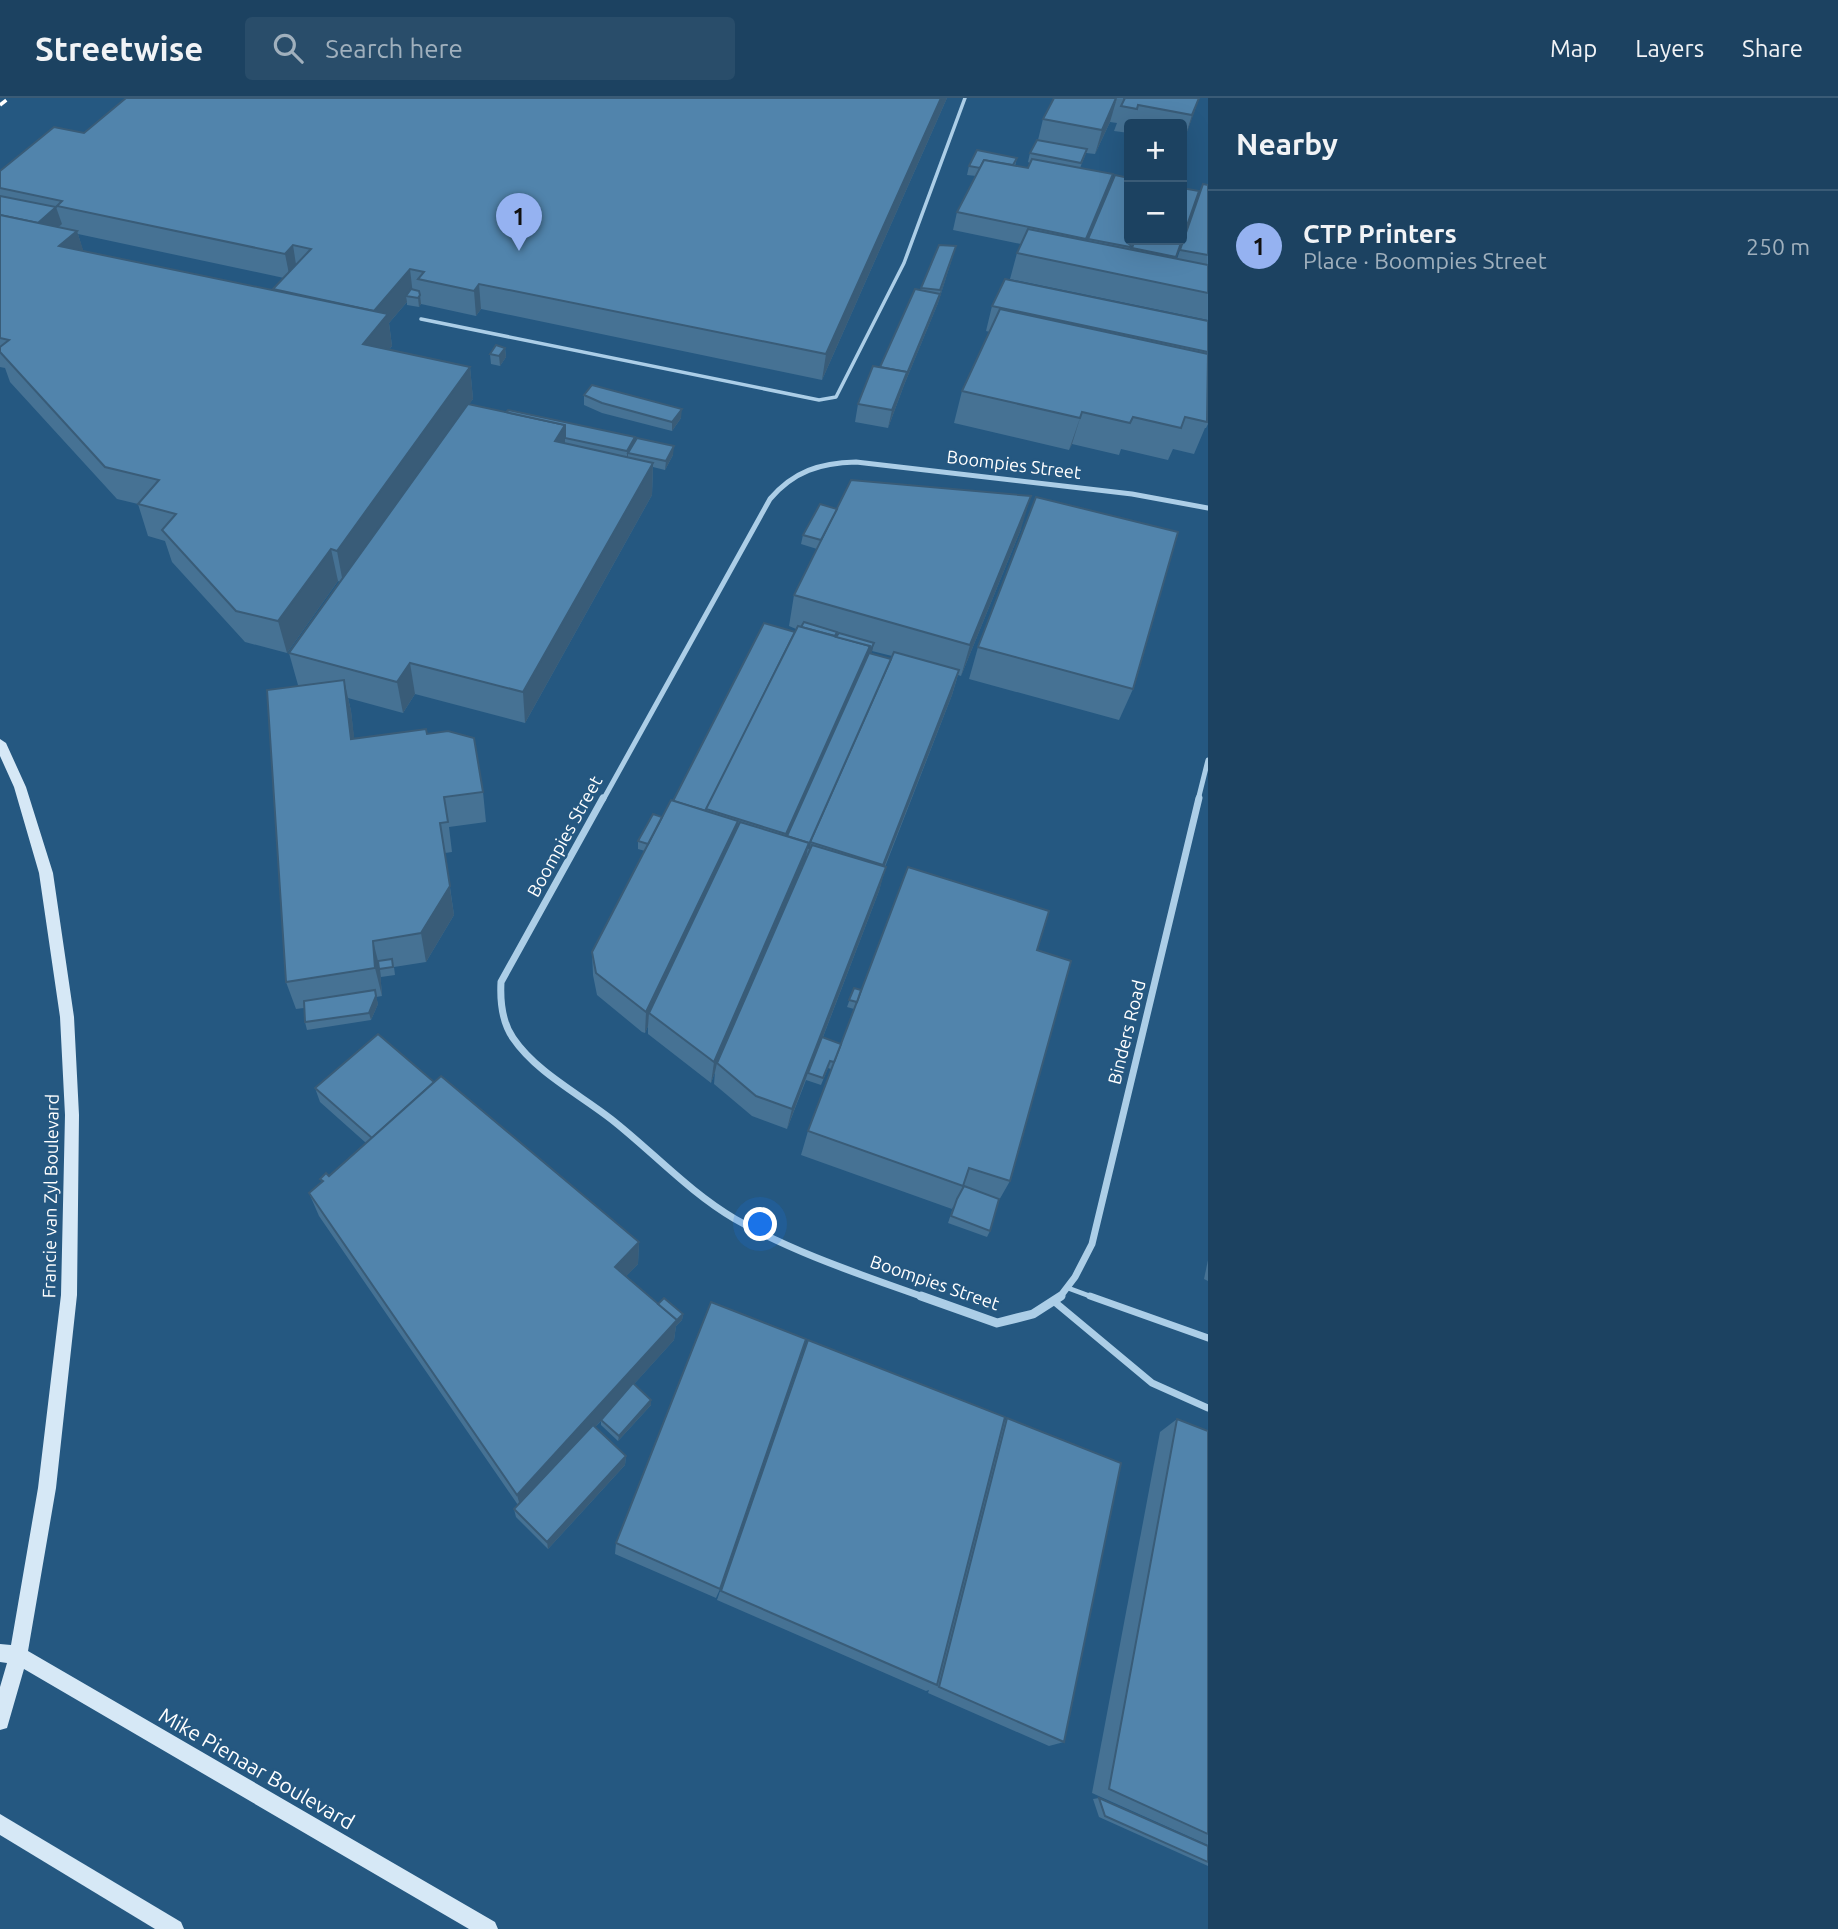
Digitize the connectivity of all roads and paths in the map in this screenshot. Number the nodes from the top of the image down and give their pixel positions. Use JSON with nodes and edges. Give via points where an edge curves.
{"nodes":[{"id":1,"x":965,"y":98,"type":"edge"},
{"id":2,"x":421,"y":318,"type":"dead end"},
{"id":3,"x":1208,"y":508,"type":"edge"},
{"id":4,"x":0,"y":743,"type":"edge"},
{"id":5,"x":1208,"y":760,"type":"edge"},
{"id":6,"x":1068,"y":1288,"type":"junction"},
{"id":7,"x":1056,"y":1303,"type":"junction"},
{"id":8,"x":1208,"y":1338,"type":"edge"},
{"id":9,"x":1208,"y":1408,"type":"edge"},
{"id":10,"x":9,"y":1654,"type":"edge"},
{"id":11,"x":0,"y":1721,"type":"edge"},
{"id":12,"x":0,"y":1824,"type":"edge"},
{"id":13,"x":174,"y":1929,"type":"edge"},
{"id":14,"x":488,"y":1929,"type":"edge"}],
"edges":[{"from":1,"to":2,"type":"lane","via":[[904,263],[836,397],[818,401]]},
{"from":3,"to":7,"type":"street","name":"Boompies Street","via":[[1132,494],[856,462],[827,463],[799,471],[770,499],[501,982],[500,1003],[513,1040],[702,1195],[752,1228],[998,1323],[1027,1318]]},
{"from":4,"to":10,"type":"main road","name":"Francie van Zyl Boulevard","via":[[20,787],[46,873],[68,1017],[72,1115],[69,1295],[47,1488]]},
{"from":5,"to":6,"type":"street","name":"Binders Road","via":[[1091,1244]]},
{"from":6,"to":7,"type":"street","name":"Binders Road"},
{"from":6,"to":8,"type":"lane"},
{"from":7,"to":9,"type":"lane","via":[[1152,1383]]},
{"from":10,"to":11,"type":"main road","name":"Francie van Zyl Boulevard"},
{"from":10,"to":14,"type":"main road","name":"Mike Pienaar Boulevard"},
{"from":12,"to":13,"type":"main road"}]}
